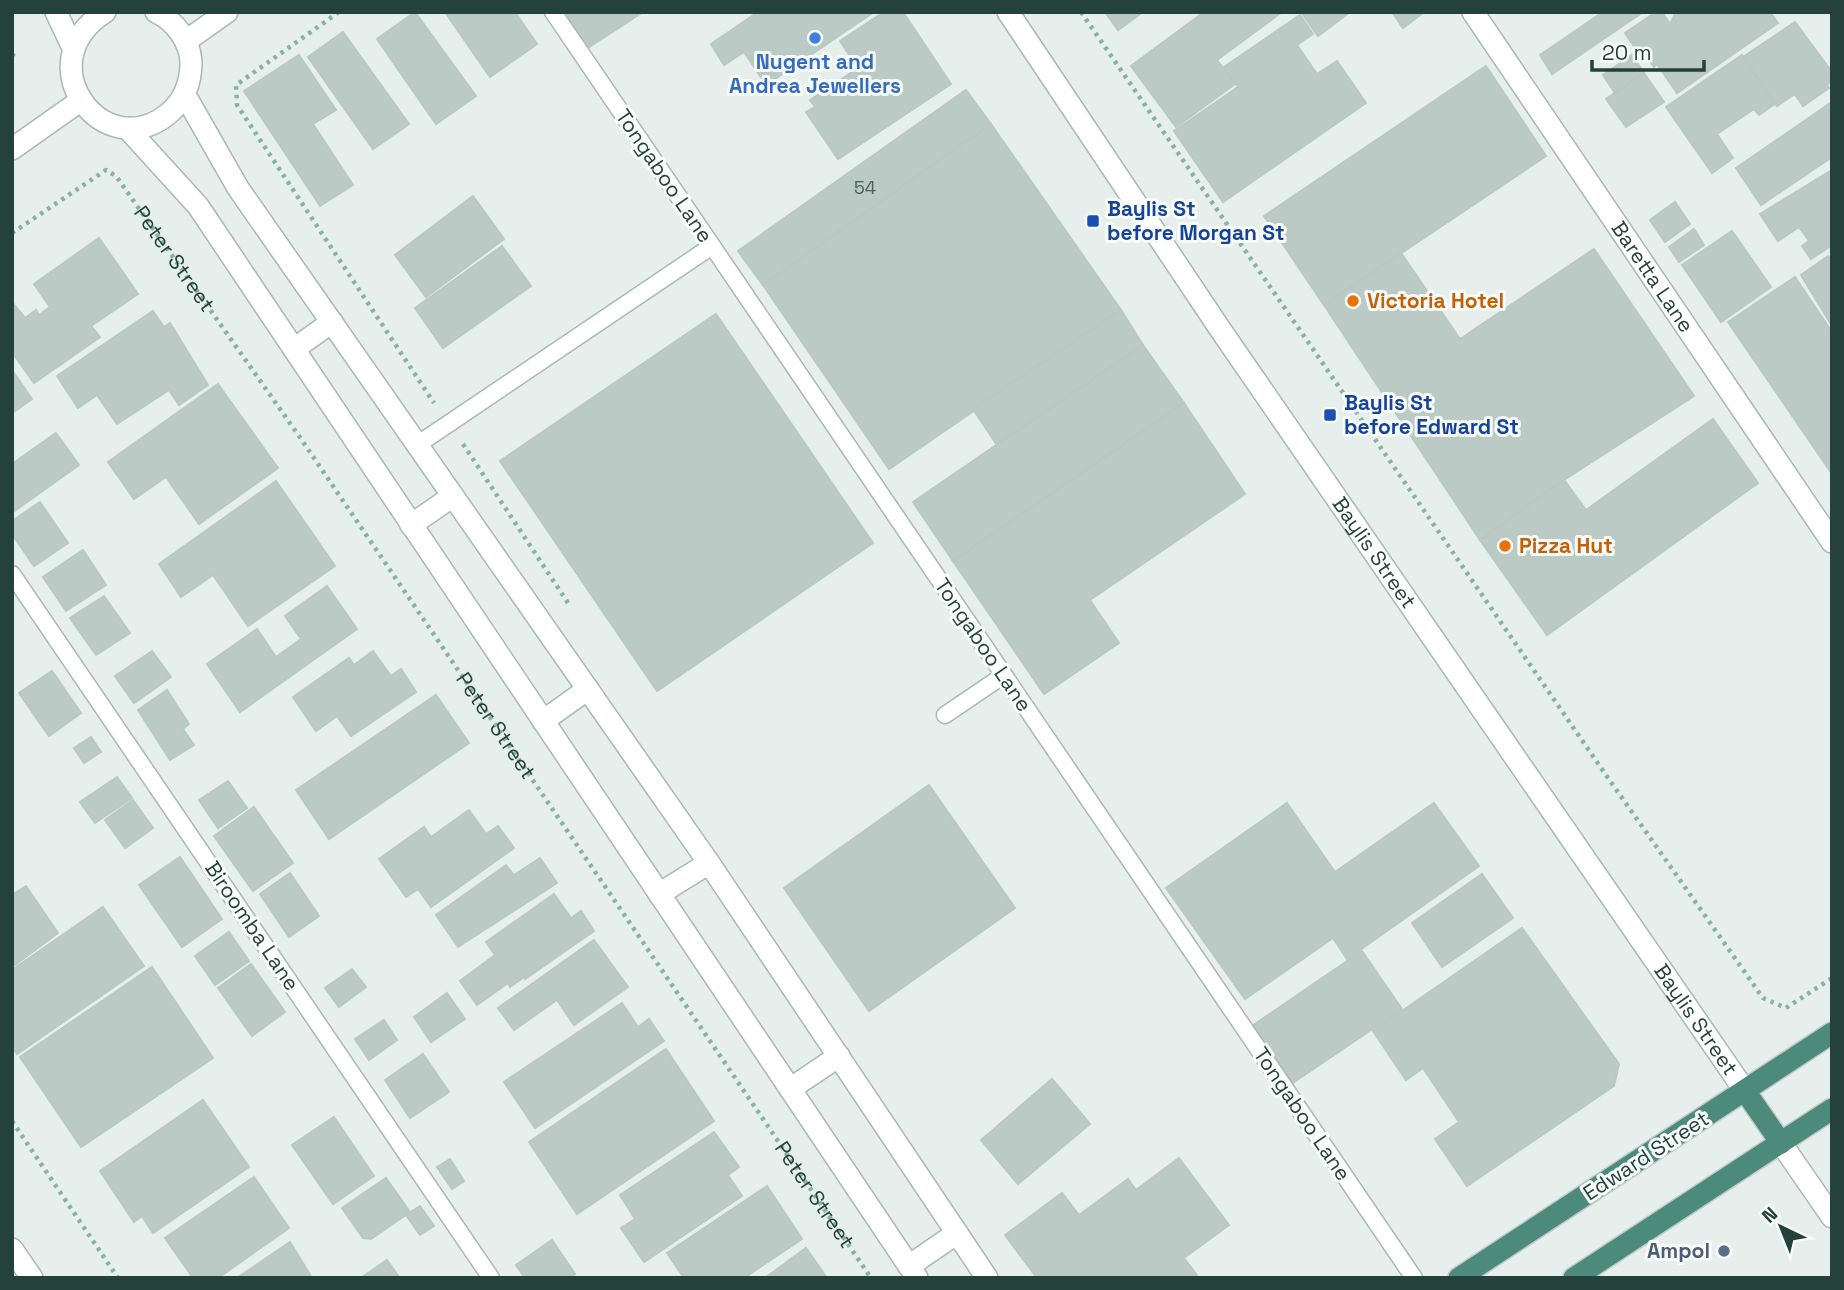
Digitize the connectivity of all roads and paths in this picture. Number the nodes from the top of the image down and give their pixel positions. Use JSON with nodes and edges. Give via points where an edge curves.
{"nodes":[{"id":1,"x":56,"y":12,"type":"edge"},
{"id":2,"x":105,"y":12,"type":"edge"},
{"id":3,"x":156,"y":12,"type":"edge"},
{"id":4,"x":227,"y":12,"type":"edge"},
{"id":5,"x":339,"y":12,"type":"edge"},
{"id":6,"x":552,"y":12,"type":"edge"},
{"id":7,"x":1008,"y":12,"type":"edge"},
{"id":8,"x":1081,"y":12,"type":"edge"},
{"id":9,"x":1473,"y":12,"type":"edge"},
{"id":10,"x":186,"y":41,"type":"junction"},
{"id":11,"x":73,"y":48,"type":"junction"},
{"id":12,"x":236,"y":85,"type":"dead end"},
{"id":13,"x":184,"y":95,"type":"junction"},
{"id":14,"x":80,"y":101,"type":"junction"},
{"id":15,"x":127,"y":128,"type":"junction"},
{"id":16,"x":12,"y":149,"type":"edge"},
{"id":17,"x":12,"y":233,"type":"edge"},
{"id":18,"x":712,"y":246,"type":"junction"},
{"id":19,"x":332,"y":322,"type":"junction"},
{"id":20,"x":294,"y":349,"type":"junction"},
{"id":21,"x":417,"y":445,"type":"junction"},
{"id":22,"x":453,"y":496,"type":"junction"},
{"id":23,"x":411,"y":525,"type":"junction"},
{"id":24,"x":1832,"y":542,"type":"edge"},
{"id":25,"x":12,"y":574,"type":"edge"},
{"id":26,"x":1004,"y":675,"type":"junction"},
{"id":27,"x":588,"y":689,"type":"junction"},
{"id":28,"x":945,"y":715,"type":"dead end"},
{"id":29,"x":543,"y":721,"type":"junction"},
{"id":30,"x":709,"y":863,"type":"junction"},
{"id":31,"x":659,"y":894,"type":"junction"},
{"id":32,"x":1832,"y":978,"type":"edge"},
{"id":33,"x":1832,"y":1033,"type":"edge"},
{"id":34,"x":839,"y":1056,"type":"junction"},
{"id":35,"x":790,"y":1089,"type":"junction"},
{"id":36,"x":1745,"y":1091,"type":"junction"},
{"id":37,"x":1832,"y":1109,"type":"edge"},
{"id":38,"x":12,"y":1121,"type":"edge"},
{"id":39,"x":1782,"y":1143,"type":"junction"},
{"id":40,"x":1832,"y":1217,"type":"edge"},
{"id":41,"x":957,"y":1233,"type":"junction"},
{"id":42,"x":12,"y":1250,"type":"edge"},
{"id":43,"x":913,"y":1272,"type":"edge"},
{"id":44,"x":32,"y":1278,"type":"edge"},
{"id":45,"x":118,"y":1278,"type":"edge"},
{"id":46,"x":491,"y":1278,"type":"edge"},
{"id":47,"x":872,"y":1278,"type":"edge"},
{"id":48,"x":988,"y":1278,"type":"edge"},
{"id":49,"x":1414,"y":1278,"type":"edge"},
{"id":50,"x":1458,"y":1278,"type":"edge"},
{"id":51,"x":1574,"y":1278,"type":"edge"}],
"edges":[{"from":1,"to":11,"type":"street"},
{"from":2,"to":11,"type":"street","via":[[80,33]]},
{"from":3,"to":10,"type":"street","via":[[175,25]]},
{"from":4,"to":10,"type":"street"},
{"from":5,"to":12,"type":"path"},
{"from":6,"to":18,"type":"lane","name":"Tongaboo Lane"},
{"from":7,"to":36,"type":"street","name":"Baylis Street","via":[[1220,329]]},
{"from":8,"to":32,"type":"path","via":[[1763,998],[1786,1008]]},
{"from":9,"to":24,"type":"street","name":"Baretta Lane"},
{"from":10,"to":13,"type":"street","via":[[191,77]]},
{"from":11,"to":14,"type":"street","via":[[70,67]]},
{"from":13,"to":15,"type":"street","via":[[161,120]]},
{"from":13,"to":19,"type":"street","via":[[237,188]]},
{"from":14,"to":15,"type":"street","via":[[101,119]]},
{"from":14,"to":16,"type":"street"},
{"from":15,"to":20,"type":"street","name":"Peter Street","via":[[198,206]]},
{"from":17,"to":47,"type":"path","name":"Peter Street","via":[[106,170],[116,176],[299,436]]},
{"from":18,"to":21,"type":"lane"},
{"from":18,"to":26,"type":"lane","name":"Tongaboo Lane"},
{"from":19,"to":20,"type":"street"},
{"from":19,"to":21,"type":"street"},
{"from":20,"to":23,"type":"street","name":"Peter Street"},
{"from":21,"to":22,"type":"street"},
{"from":22,"to":23,"type":"street"},
{"from":22,"to":27,"type":"street"},
{"from":23,"to":29,"type":"street","name":"Peter Street"},
{"from":25,"to":46,"type":"lane","name":"Biroomba Lane"},
{"from":26,"to":28,"type":"lane"},
{"from":26,"to":49,"type":"lane","name":"Tongaboo Lane"},
{"from":27,"to":29,"type":"street","name":"Peter Street"},
{"from":27,"to":30,"type":"street"},
{"from":29,"to":31,"type":"street","name":"Peter Street"},
{"from":30,"to":31,"type":"street"},
{"from":30,"to":34,"type":"street"},
{"from":31,"to":35,"type":"street","name":"Peter Street"},
{"from":33,"to":36,"type":"highway","name":"Edward Street"},
{"from":34,"to":35,"type":"street"},
{"from":34,"to":41,"type":"street"},
{"from":35,"to":43,"type":"street","name":"Peter Street"},
{"from":36,"to":39,"type":"highway"},
{"from":36,"to":50,"type":"highway","name":"Edward Street"},
{"from":37,"to":39,"type":"highway"},
{"from":38,"to":45,"type":"path"},
{"from":39,"to":40,"type":"street"},
{"from":39,"to":51,"type":"highway"},
{"from":41,"to":43,"type":"street","name":"Peter Street"},
{"from":41,"to":48,"type":"street"},
{"from":42,"to":44,"type":"street"}]}
